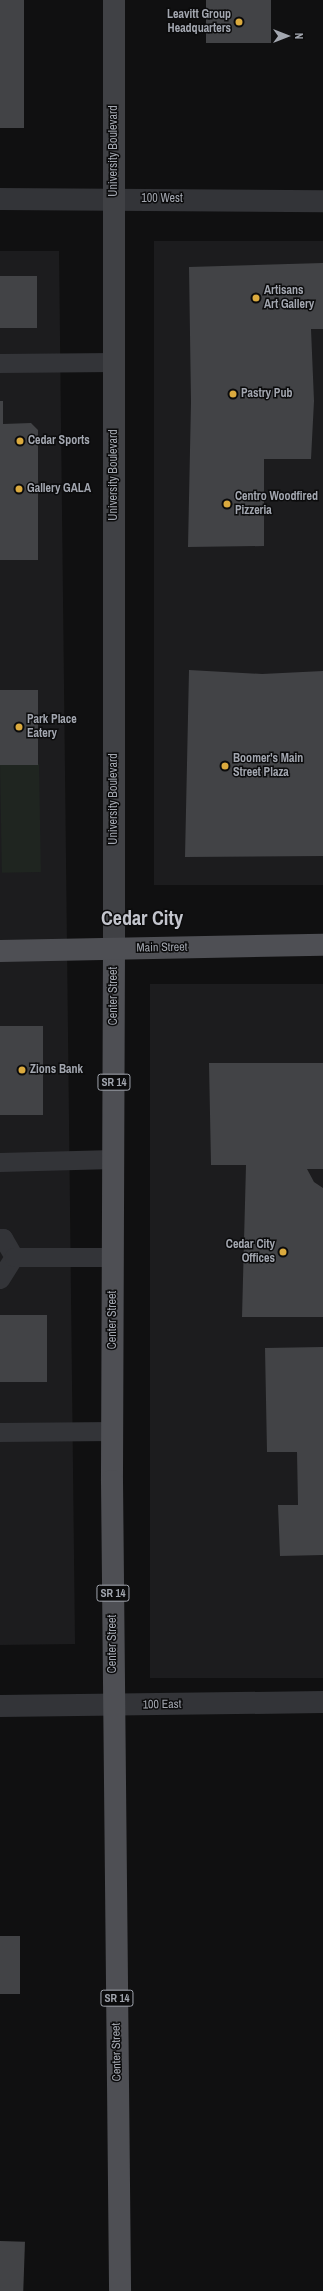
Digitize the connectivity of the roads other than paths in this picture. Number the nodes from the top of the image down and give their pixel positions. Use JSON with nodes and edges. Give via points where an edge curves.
{"nodes":[{"id":1,"x":114,"y":0,"type":"edge"},
{"id":2,"x":0,"y":199,"type":"edge"},
{"id":3,"x":114,"y":199,"type":"junction"},
{"id":4,"x":323,"y":201,"type":"edge"},
{"id":5,"x":114,"y":362,"type":"junction"},
{"id":6,"x":0,"y":363,"type":"edge"},
{"id":7,"x":323,"y":945,"type":"edge"},
{"id":8,"x":114,"y":950,"type":"junction"},
{"id":9,"x":0,"y":951,"type":"edge"},
{"id":10,"x":113,"y":1159,"type":"junction"},
{"id":11,"x":0,"y":1162,"type":"edge"},
{"id":12,"x":0,"y":1238,"type":"edge"},
{"id":13,"x":113,"y":1257,"type":"junction"},
{"id":14,"x":5,"y":1262,"type":"edge"},
{"id":15,"x":0,"y":1279,"type":"edge"},
{"id":16,"x":113,"y":1431,"type":"junction"},
{"id":17,"x":0,"y":1432,"type":"edge"},
{"id":18,"x":323,"y":1702,"type":"edge"},
{"id":19,"x":114,"y":1705,"type":"junction"},
{"id":20,"x":0,"y":1706,"type":"edge"},
{"id":21,"x":120,"y":2291,"type":"edge"}],
"edges":[{"from":1,"to":3,"type":"main road","name":"University Boulevard"},
{"from":2,"to":3,"type":"street","name":"100 West"},
{"from":3,"to":4,"type":"street","name":"100 West"},
{"from":3,"to":5,"type":"main road","name":"University Boulevard"},
{"from":5,"to":6,"type":"lane"},
{"from":5,"to":8,"type":"main road","name":"University Boulevard"},
{"from":7,"to":8,"type":"main road","name":"Main Street"},
{"from":8,"to":9,"type":"main road","name":"Main Street"},
{"from":8,"to":10,"type":"main road","name":"Center Street","number":"SR 14"},
{"from":10,"to":11,"type":"lane"},
{"from":10,"to":13,"type":"main road","name":"Center Street","number":"SR 14"},
{"from":12,"to":14,"type":"lane","via":[[3,1238]]},
{"from":13,"to":14,"type":"lane"},
{"from":13,"to":16,"type":"main road","name":"Center Street","number":"SR 14"},
{"from":14,"to":15,"type":"lane"},
{"from":16,"to":17,"type":"lane"},
{"from":16,"to":19,"type":"main road","name":"Center Street","number":"SR 14"},
{"from":18,"to":19,"type":"street","name":"100 East"},
{"from":19,"to":20,"type":"street","name":"100 East"},
{"from":19,"to":21,"type":"main road","name":"Center Street","number":"SR 14"}]}
